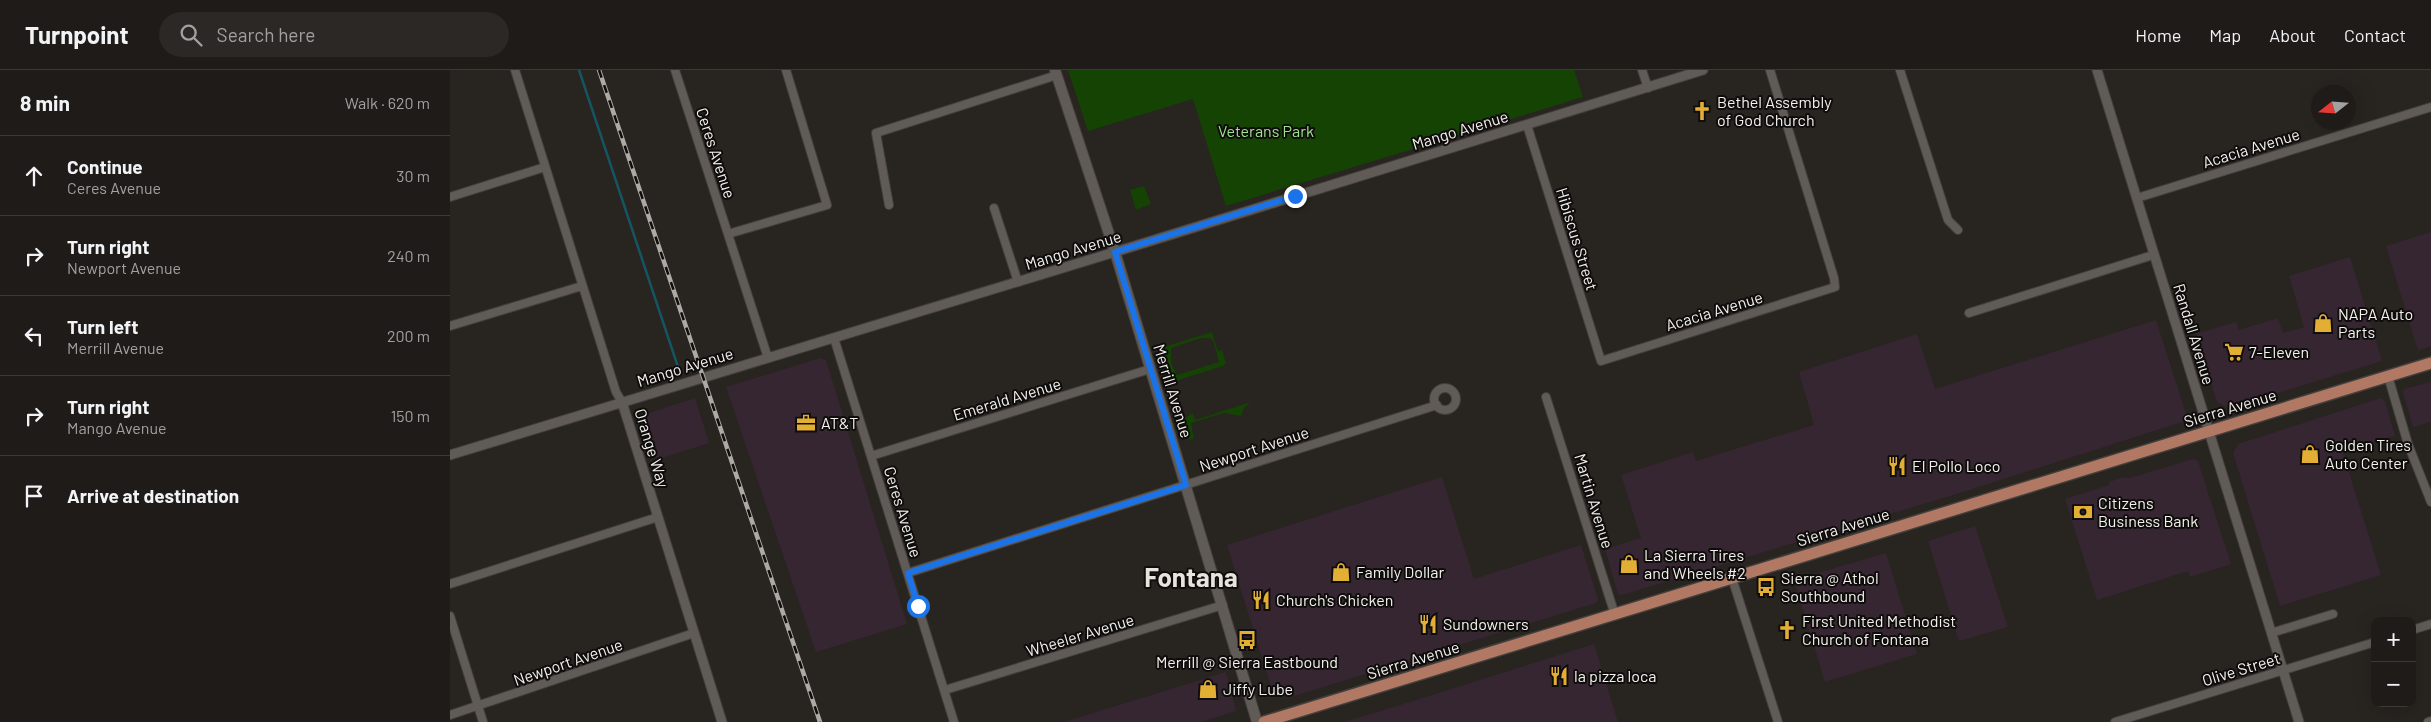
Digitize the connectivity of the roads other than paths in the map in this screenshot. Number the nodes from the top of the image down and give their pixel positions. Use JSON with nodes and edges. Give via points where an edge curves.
{"nodes":[{"id":1,"x":515,"y":70,"type":"edge"},
{"id":2,"x":674,"y":70,"type":"edge"},
{"id":3,"x":786,"y":70,"type":"edge"},
{"id":4,"x":1642,"y":70,"type":"edge"},
{"id":5,"x":1703,"y":70,"type":"edge"},
{"id":6,"x":1770,"y":70,"type":"edge"},
{"id":7,"x":1900,"y":70,"type":"edge"},
{"id":8,"x":2097,"y":70,"type":"edge"},
{"id":9,"x":1056,"y":73,"type":"edge"},
{"id":10,"x":1648,"y":88,"type":"junction"},
{"id":11,"x":2431,"y":107,"type":"edge"},
{"id":12,"x":1527,"y":125,"type":"junction"},
{"id":13,"x":545,"y":168,"type":"junction"},
{"id":14,"x":450,"y":197,"type":"edge"},
{"id":15,"x":2137,"y":198,"type":"junction"},
{"id":16,"x":890,"y":205,"type":"dead end"},
{"id":17,"x":994,"y":208,"type":"dead end"},
{"id":18,"x":1958,"y":230,"type":"dead end"},
{"id":19,"x":728,"y":234,"type":"junction"},
{"id":20,"x":1115,"y":252,"type":"junction"},
{"id":21,"x":2154,"y":255,"type":"junction"},
{"id":22,"x":1018,"y":282,"type":"junction"},
{"id":23,"x":582,"y":286,"type":"junction"},
{"id":24,"x":1969,"y":313,"type":"dead end"},
{"id":25,"x":450,"y":326,"type":"edge"},
{"id":26,"x":834,"y":338,"type":"junction"},
{"id":27,"x":768,"y":358,"type":"junction"},
{"id":28,"x":1601,"y":361,"type":"joint"},
{"id":29,"x":2431,"y":363,"type":"edge"},
{"id":30,"x":1150,"y":369,"type":"junction"},
{"id":31,"x":2388,"y":376,"type":"junction"},
{"id":32,"x":1546,"y":397,"type":"dead end"},
{"id":33,"x":622,"y":402,"type":"junction"},
{"id":34,"x":1437,"y":405,"type":"dead end"},
{"id":35,"x":2208,"y":432,"type":"junction"},
{"id":36,"x":450,"y":455,"type":"edge"},
{"id":37,"x":871,"y":456,"type":"junction"},
{"id":38,"x":1186,"y":485,"type":"junction"},
{"id":39,"x":2431,"y":502,"type":"edge"},
{"id":40,"x":658,"y":517,"type":"junction"},
{"id":41,"x":908,"y":573,"type":"junction"},
{"id":42,"x":1732,"y":578,"type":"junction"},
{"id":43,"x":450,"y":584,"type":"edge"},
{"id":44,"x":1223,"y":605,"type":"junction"},
{"id":45,"x":2332,"y":614,"type":"dead end"},
{"id":46,"x":1615,"y":615,"type":"junction"},
{"id":47,"x":450,"y":616,"type":"edge"},
{"id":48,"x":2431,"y":624,"type":"edge"},
{"id":49,"x":2416,"y":629,"type":"edge"},
{"id":50,"x":694,"y":633,"type":"junction"},
{"id":51,"x":2271,"y":633,"type":"junction"},
{"id":52,"x":2371,"y":643,"type":"edge"},
{"id":53,"x":2283,"y":670,"type":"junction"},
{"id":54,"x":944,"y":690,"type":"junction"},
{"id":55,"x":478,"y":706,"type":"junction"},
{"id":56,"x":450,"y":715,"type":"edge"},
{"id":57,"x":483,"y":722,"type":"edge"},
{"id":58,"x":722,"y":722,"type":"edge"},
{"id":59,"x":954,"y":722,"type":"edge"},
{"id":60,"x":1257,"y":722,"type":"edge"},
{"id":61,"x":1264,"y":722,"type":"edge"},
{"id":62,"x":1778,"y":722,"type":"edge"},
{"id":63,"x":2115,"y":722,"type":"edge"},
{"id":64,"x":2299,"y":722,"type":"edge"}],
"edges":[{"from":1,"to":13,"type":"street","name":"Orange Way"},
{"from":2,"to":19,"type":"street","name":"Ceres Avenue"},
{"from":3,"to":19,"type":"street","via":[[827,205]]},
{"from":4,"to":10,"type":"street"},
{"from":5,"to":10,"type":"street","name":"Mango Avenue"},
{"from":6,"to":28,"type":"street","name":"Acacia Avenue","via":[[1835,287]]},
{"from":7,"to":18,"type":"street","via":[[1948,220]]},
{"from":8,"to":15,"type":"street","name":"Randall Avenue"},
{"from":9,"to":16,"type":"street","via":[[876,133]]},
{"from":9,"to":20,"type":"main road","name":"Merrill Avenue"},
{"from":10,"to":12,"type":"street","name":"Mango Avenue"},
{"from":11,"to":15,"type":"street","name":"Acacia Avenue"},
{"from":12,"to":20,"type":"street","name":"Mango Avenue"},
{"from":12,"to":28,"type":"street","name":"Hibiscus Street"},
{"from":13,"to":14,"type":"street"},
{"from":13,"to":23,"type":"street","name":"Orange Way"},
{"from":15,"to":21,"type":"street","name":"Randall Avenue"},
{"from":17,"to":22,"type":"street"},
{"from":19,"to":27,"type":"street","name":"Ceres Avenue"},
{"from":20,"to":22,"type":"street","name":"Mango Avenue"},
{"from":20,"to":30,"type":"main road","name":"Merrill Avenue"},
{"from":21,"to":24,"type":"street"},
{"from":21,"to":35,"type":"street","name":"Randall Avenue"},
{"from":22,"to":26,"type":"street","name":"Mango Avenue"},
{"from":23,"to":25,"type":"street"},
{"from":23,"to":33,"type":"street","name":"Orange Way"},
{"from":26,"to":27,"type":"street","name":"Mango Avenue"},
{"from":26,"to":37,"type":"street","name":"Ceres Avenue"},
{"from":27,"to":33,"type":"street","name":"Mango Avenue"},
{"from":29,"to":31,"type":"main road","name":"Sierra Avenue"},
{"from":30,"to":37,"type":"street","name":"Emerald Avenue"},
{"from":30,"to":38,"type":"main road","name":"Merrill Avenue"},
{"from":31,"to":35,"type":"main road","name":"Sierra Avenue"},
{"from":31,"to":39,"type":"street","via":[[2408,444]]},
{"from":32,"to":46,"type":"street","name":"Martin Avenue"},
{"from":33,"to":36,"type":"street","name":"Mango Avenue"},
{"from":33,"to":40,"type":"street","name":"Orange Way"},
{"from":34,"to":38,"type":"street","name":"Newport Avenue"},
{"from":35,"to":42,"type":"main road","name":"Sierra Avenue"},
{"from":35,"to":51,"type":"street","name":"Randall Avenue"},
{"from":37,"to":41,"type":"street","name":"Ceres Avenue"},
{"from":38,"to":41,"type":"street","name":"Newport Avenue"},
{"from":38,"to":44,"type":"main road","name":"Merrill Avenue"},
{"from":40,"to":43,"type":"street"},
{"from":40,"to":50,"type":"street","name":"Orange Way"},
{"from":41,"to":54,"type":"street","name":"Ceres Avenue"},
{"from":42,"to":46,"type":"main road","name":"Sierra Avenue"},
{"from":42,"to":62,"type":"street"},
{"from":44,"to":54,"type":"street","name":"Wheeler Avenue"},
{"from":44,"to":60,"type":"main road","name":"Merrill Avenue"},
{"from":45,"to":51,"type":"street"},
{"from":46,"to":61,"type":"main road","name":"Sierra Avenue"},
{"from":47,"to":55,"type":"street"},
{"from":48,"to":49,"type":"street"},
{"from":50,"to":55,"type":"street","name":"Newport Avenue"},
{"from":50,"to":58,"type":"street","name":"Orange Way"},
{"from":51,"to":53,"type":"street","name":"Randall Avenue"},
{"from":52,"to":53,"type":"street","name":"Olive Street"},
{"from":53,"to":63,"type":"street","name":"Olive Street"},
{"from":53,"to":64,"type":"street","name":"Randall Avenue"},
{"from":54,"to":59,"type":"street","name":"Ceres Avenue"},
{"from":55,"to":56,"type":"street","name":"Newport Avenue"},
{"from":55,"to":57,"type":"street"}]}
